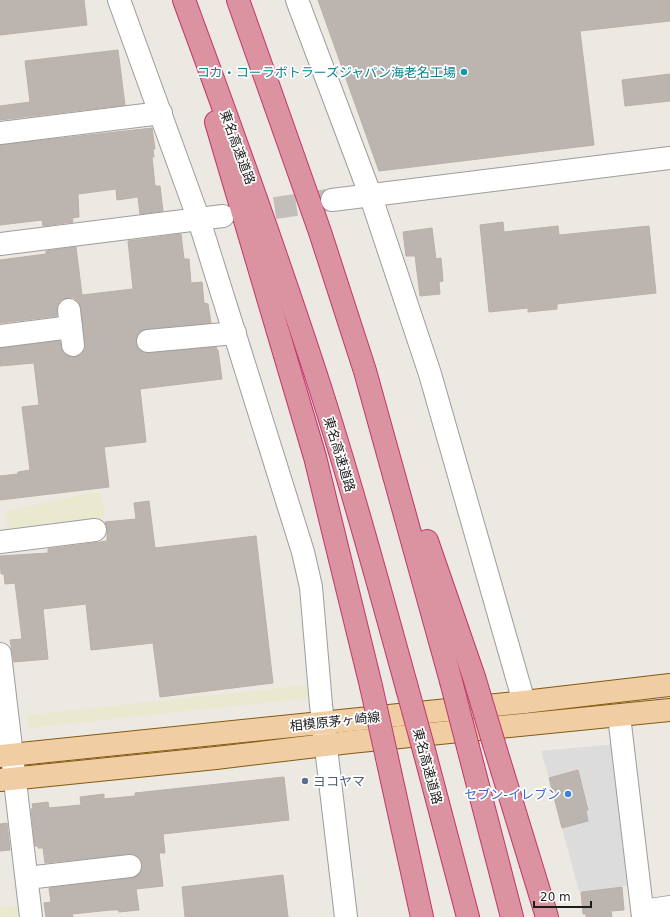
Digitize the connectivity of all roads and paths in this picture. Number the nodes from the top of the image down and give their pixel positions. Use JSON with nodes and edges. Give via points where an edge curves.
{"nodes":[{"id":1,"x":119,"y":0,"type":"edge"},
{"id":2,"x":184,"y":0,"type":"edge"},
{"id":3,"x":238,"y":0,"type":"edge"},
{"id":4,"x":297,"y":0,"type":"edge"},
{"id":5,"x":161,"y":113,"type":"junction"},
{"id":6,"x":0,"y":133,"type":"edge"},
{"id":7,"x":670,"y":158,"type":"edge"},
{"id":8,"x":370,"y":194,"type":"junction"},
{"id":9,"x":332,"y":200,"type":"tunnel mouth"},
{"id":10,"x":223,"y":216,"type":"tunnel mouth"},
{"id":11,"x":199,"y":220,"type":"junction"},
{"id":12,"x":0,"y":244,"type":"edge"},
{"id":13,"x":71,"y":327,"type":"dead end"},
{"id":14,"x":234,"y":333,"type":"junction"},
{"id":15,"x":0,"y":336,"type":"edge"},
{"id":16,"x":148,"y":341,"type":"dead end"},
{"id":17,"x":365,"y":371,"type":"junction"},
{"id":18,"x":95,"y":530,"type":"dead end"},
{"id":19,"x":0,"y":542,"type":"edge"},
{"id":20,"x":0,"y":654,"type":"edge"},
{"id":21,"x":670,"y":686,"type":"edge"},
{"id":22,"x":524,"y":702,"type":"junction"},
{"id":23,"x":670,"y":710,"type":"edge"},
{"id":24,"x":619,"y":716,"type":"junction"},
{"id":25,"x":324,"y":723,"type":"junction"},
{"id":26,"x":326,"y":745,"type":"junction"},
{"id":27,"x":6,"y":756,"type":"edge"},
{"id":28,"x":384,"y":758,"type":"junction"},
{"id":29,"x":7,"y":779,"type":"edge"},
{"id":30,"x":130,"y":866,"type":"dead end"},
{"id":31,"x":27,"y":878,"type":"junction"},
{"id":32,"x":670,"y":907,"type":"edge"},
{"id":33,"x":643,"y":914,"type":"edge"},
{"id":34,"x":31,"y":917,"type":"edge"},
{"id":35,"x":346,"y":917,"type":"edge"},
{"id":36,"x":412,"y":917,"type":"edge"},
{"id":37,"x":422,"y":917,"type":"edge"},
{"id":38,"x":468,"y":917,"type":"edge"},
{"id":39,"x":512,"y":917,"type":"edge"},
{"id":40,"x":547,"y":917,"type":"edge"}],
"edges":[{"from":1,"to":5,"type":"street"},
{"from":2,"to":28,"type":"highway","bridge":true,"via":[[225,156],[315,457],[371,686]]},
{"from":2,"to":38,"type":"highway","name":"東名高速道路","bridge":true,"via":[[247,171],[319,384],[366,537]]},
{"from":3,"to":17,"type":"highway","via":[[320,232]]},
{"from":4,"to":8,"type":"street"},
{"from":5,"to":6,"type":"street"},
{"from":5,"to":11,"type":"street"},
{"from":7,"to":8,"type":"street"},
{"from":8,"to":9,"type":"street"},
{"from":8,"to":22,"type":"street","via":[[430,374]]},
{"from":10,"to":11,"type":"street"},
{"from":11,"to":12,"type":"street"},
{"from":11,"to":14,"type":"street"},
{"from":13,"to":15,"type":"street"},
{"from":14,"to":16,"type":"street"},
{"from":14,"to":25,"type":"street","via":[[312,587]]},
{"from":17,"to":39,"type":"highway","bridge":true,"via":[[451,681]]},
{"from":17,"to":40,"type":"highway","bridge":true,"via":[[474,677]]},
{"from":18,"to":19,"type":"street"},
{"from":20,"to":27,"type":"street"},
{"from":21,"to":22,"type":"main road","name":"相模原茅ヶ崎線"},
{"from":22,"to":25,"type":"main road","name":"相模原茅ヶ崎線"},
{"from":23,"to":24,"type":"main road","name":"相模原茅ヶ崎線"},
{"from":24,"to":26,"type":"main road","name":"相模原茅ヶ崎線"},
{"from":24,"to":33,"type":"street"},
{"from":25,"to":26,"type":"street"},
{"from":25,"to":27,"type":"main road","name":"相模原茅ヶ崎線"},
{"from":26,"to":29,"type":"main road","name":"相模原茅ヶ崎線"},
{"from":26,"to":35,"type":"street"},
{"from":27,"to":29,"type":"street"},
{"from":28,"to":36,"type":"highway"},
{"from":28,"to":37,"type":"highway"},
{"from":29,"to":31,"type":"street"},
{"from":30,"to":31,"type":"street"},
{"from":31,"to":34,"type":"street"},
{"from":32,"to":33,"type":"street"}]}
